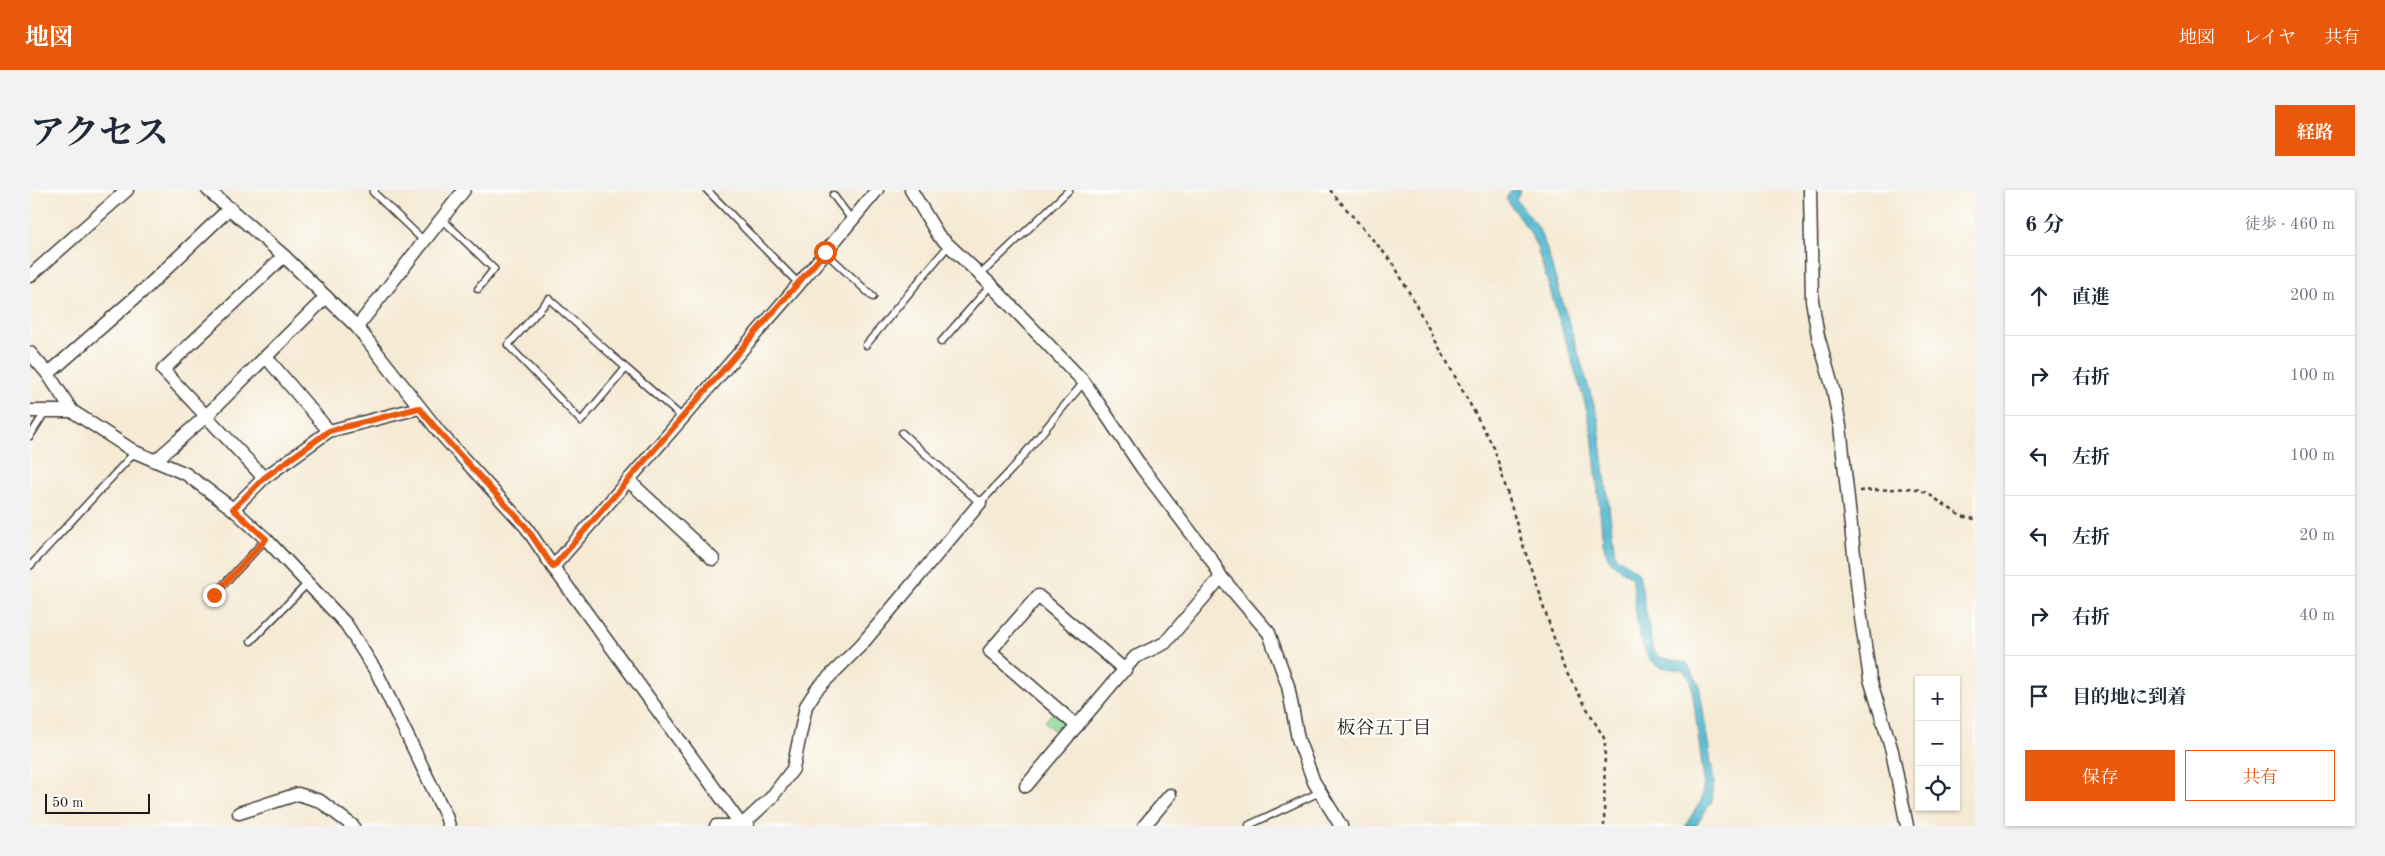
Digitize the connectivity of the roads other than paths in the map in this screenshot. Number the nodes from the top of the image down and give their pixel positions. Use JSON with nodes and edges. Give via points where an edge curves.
{"nodes":[{"id":1,"x":127,"y":190,"type":"edge"},
{"id":2,"x":208,"y":190,"type":"edge"},
{"id":3,"x":374,"y":190,"type":"edge"},
{"id":4,"x":464,"y":190,"type":"edge"},
{"id":5,"x":707,"y":190,"type":"edge"},
{"id":6,"x":877,"y":190,"type":"edge"},
{"id":7,"x":911,"y":190,"type":"edge"},
{"id":8,"x":1069,"y":190,"type":"edge"},
{"id":9,"x":1810,"y":190,"type":"edge"},
{"id":10,"x":832,"y":195,"type":"dead end"},
{"id":11,"x":230,"y":208,"type":"junction"},
{"id":12,"x":442,"y":219,"type":"junction"},
{"id":13,"x":852,"y":220,"type":"junction"},
{"id":14,"x":425,"y":242,"type":"junction"},
{"id":15,"x":949,"y":245,"type":"junction"},
{"id":16,"x":825,"y":252,"type":"junction"},
{"id":17,"x":284,"y":256,"type":"junction"},
{"id":18,"x":980,"y":275,"type":"junction"},
{"id":19,"x":30,"y":276,"type":"edge"},
{"id":20,"x":799,"y":284,"type":"junction"},
{"id":21,"x":990,"y":284,"type":"junction"},
{"id":22,"x":478,"y":289,"type":"dead end"},
{"id":23,"x":326,"y":297,"type":"junction"},
{"id":24,"x":873,"y":297,"type":"dead end"},
{"id":25,"x":357,"y":327,"type":"junction"},
{"id":26,"x":941,"y":342,"type":"dead end"},
{"id":27,"x":866,"y":345,"type":"dead end"},
{"id":28,"x":30,"y":353,"type":"edge"},
{"id":29,"x":266,"y":357,"type":"junction"},
{"id":30,"x":626,"y":368,"type":"junction"},
{"id":31,"x":48,"y":374,"type":"junction"},
{"id":32,"x":1084,"y":382,"type":"junction"},
{"id":33,"x":419,"y":408,"type":"junction"},
{"id":34,"x":46,"y":410,"type":"junction"},
{"id":35,"x":30,"y":411,"type":"edge"},
{"id":36,"x":72,"y":411,"type":"junction"},
{"id":37,"x":206,"y":416,"type":"junction"},
{"id":38,"x":682,"y":418,"type":"junction"},
{"id":39,"x":329,"y":431,"type":"junction"},
{"id":40,"x":902,"y":433,"type":"dead end"},
{"id":41,"x":30,"y":436,"type":"edge"},
{"id":42,"x":135,"y":452,"type":"junction"},
{"id":43,"x":155,"y":461,"type":"junction"},
{"id":44,"x":264,"y":478,"type":"junction"},
{"id":45,"x":628,"y":480,"type":"junction"},
{"id":46,"x":980,"y":503,"type":"junction"},
{"id":47,"x":233,"y":509,"type":"junction"},
{"id":48,"x":266,"y":539,"type":"junction"},
{"id":49,"x":713,"y":559,"type":"dead end"},
{"id":50,"x":30,"y":566,"type":"edge"},
{"id":51,"x":553,"y":567,"type":"junction"},
{"id":52,"x":1221,"y":577,"type":"junction"},
{"id":53,"x":308,"y":583,"type":"junction"},
{"id":54,"x":214,"y":595,"type":"dead end"},
{"id":55,"x":251,"y":641,"type":"dead end"},
{"id":56,"x":1125,"y":670,"type":"junction"},
{"id":57,"x":1077,"y":726,"type":"junction"},
{"id":58,"x":1026,"y":786,"type":"dead end"},
{"id":59,"x":1320,"y":792,"type":"junction"},
{"id":60,"x":1170,"y":795,"type":"dead end"},
{"id":61,"x":239,"y":814,"type":"dead end"},
{"id":62,"x":1249,"y":825,"type":"edge"},
{"id":63,"x":353,"y":826,"type":"edge"},
{"id":64,"x":448,"y":826,"type":"edge"},
{"id":65,"x":716,"y":826,"type":"edge"},
{"id":66,"x":744,"y":826,"type":"edge"},
{"id":67,"x":1144,"y":826,"type":"edge"},
{"id":68,"x":1342,"y":826,"type":"edge"},
{"id":69,"x":1907,"y":826,"type":"edge"}],
"edges":[{"from":1,"to":19,"type":"street"},
{"from":2,"to":11,"type":"street"},
{"from":3,"to":14,"type":"lane"},
{"from":4,"to":12,"type":"street"},
{"from":5,"to":20,"type":"lane"},
{"from":6,"to":13,"type":"street"},
{"from":7,"to":15,"type":"street","via":[[938,235]]},
{"from":8,"to":18,"type":"lane"},
{"from":9,"to":69,"type":"street","via":[[1812,300],[1836,407],[1870,679],[1892,751]]},
{"from":10,"to":13,"type":"lane"},
{"from":11,"to":17,"type":"street"},
{"from":11,"to":31,"type":"street","via":[[146,288]]},
{"from":12,"to":14,"type":"street"},
{"from":12,"to":22,"type":"lane","via":[[494,269]]},
{"from":13,"to":16,"type":"street"},
{"from":14,"to":25,"type":"street"},
{"from":15,"to":18,"type":"street"},
{"from":15,"to":27,"type":"lane"},
{"from":16,"to":20,"type":"street"},
{"from":16,"to":24,"type":"lane"},
{"from":17,"to":23,"type":"street"},
{"from":17,"to":37,"type":"street","via":[[163,370]]},
{"from":18,"to":21,"type":"street"},
{"from":20,"to":38,"type":"street"},
{"from":21,"to":26,"type":"lane"},
{"from":21,"to":32,"type":"street"},
{"from":23,"to":25,"type":"street"},
{"from":23,"to":29,"type":"street"},
{"from":25,"to":33,"type":"street"},
{"from":28,"to":31,"type":"street"},
{"from":29,"to":37,"type":"street"},
{"from":29,"to":39,"type":"street"},
{"from":30,"to":30,"type":"lane","via":[[549,299],[508,345],[581,420]]},
{"from":30,"to":38,"type":"lane"},
{"from":31,"to":36,"type":"street"},
{"from":32,"to":46,"type":"lane"},
{"from":32,"to":52,"type":"street"},
{"from":33,"to":39,"type":"street"},
{"from":33,"to":51,"type":"street","via":[[526,527]]},
{"from":34,"to":35,"type":"street"},
{"from":34,"to":36,"type":"street"},
{"from":34,"to":41,"type":"lane"},
{"from":36,"to":42,"type":"street"},
{"from":37,"to":43,"type":"street"},
{"from":37,"to":44,"type":"street"},
{"from":38,"to":45,"type":"street"},
{"from":39,"to":44,"type":"street"},
{"from":40,"to":46,"type":"lane"},
{"from":42,"to":43,"type":"street"},
{"from":42,"to":50,"type":"lane"},
{"from":43,"to":47,"type":"street","via":[[186,474]]},
{"from":44,"to":47,"type":"street"},
{"from":45,"to":49,"type":"street"},
{"from":45,"to":51,"type":"street"},
{"from":46,"to":66,"type":"street","via":[[862,644],[817,689],[806,706],[793,768],[772,798]]},
{"from":47,"to":48,"type":"street"},
{"from":48,"to":53,"type":"street"},
{"from":48,"to":54,"type":"lane"},
{"from":51,"to":66,"type":"street"},
{"from":52,"to":56,"type":"street","via":[[1165,643],[1135,657]]},
{"from":52,"to":59,"type":"street","via":[[1269,632],[1288,686],[1298,739]]},
{"from":53,"to":55,"type":"lane"},
{"from":53,"to":64,"type":"street","via":[[346,624],[377,673]]},
{"from":56,"to":57,"type":"street"},
{"from":56,"to":57,"type":"street","via":[[1038,596],[990,650]]},
{"from":57,"to":58,"type":"street"},
{"from":59,"to":62,"type":"lane"},
{"from":59,"to":68,"type":"street"},
{"from":60,"to":67,"type":"street"},
{"from":61,"to":63,"type":"street","via":[[298,794],[320,801]]},
{"from":65,"to":66,"type":"street"}]}
